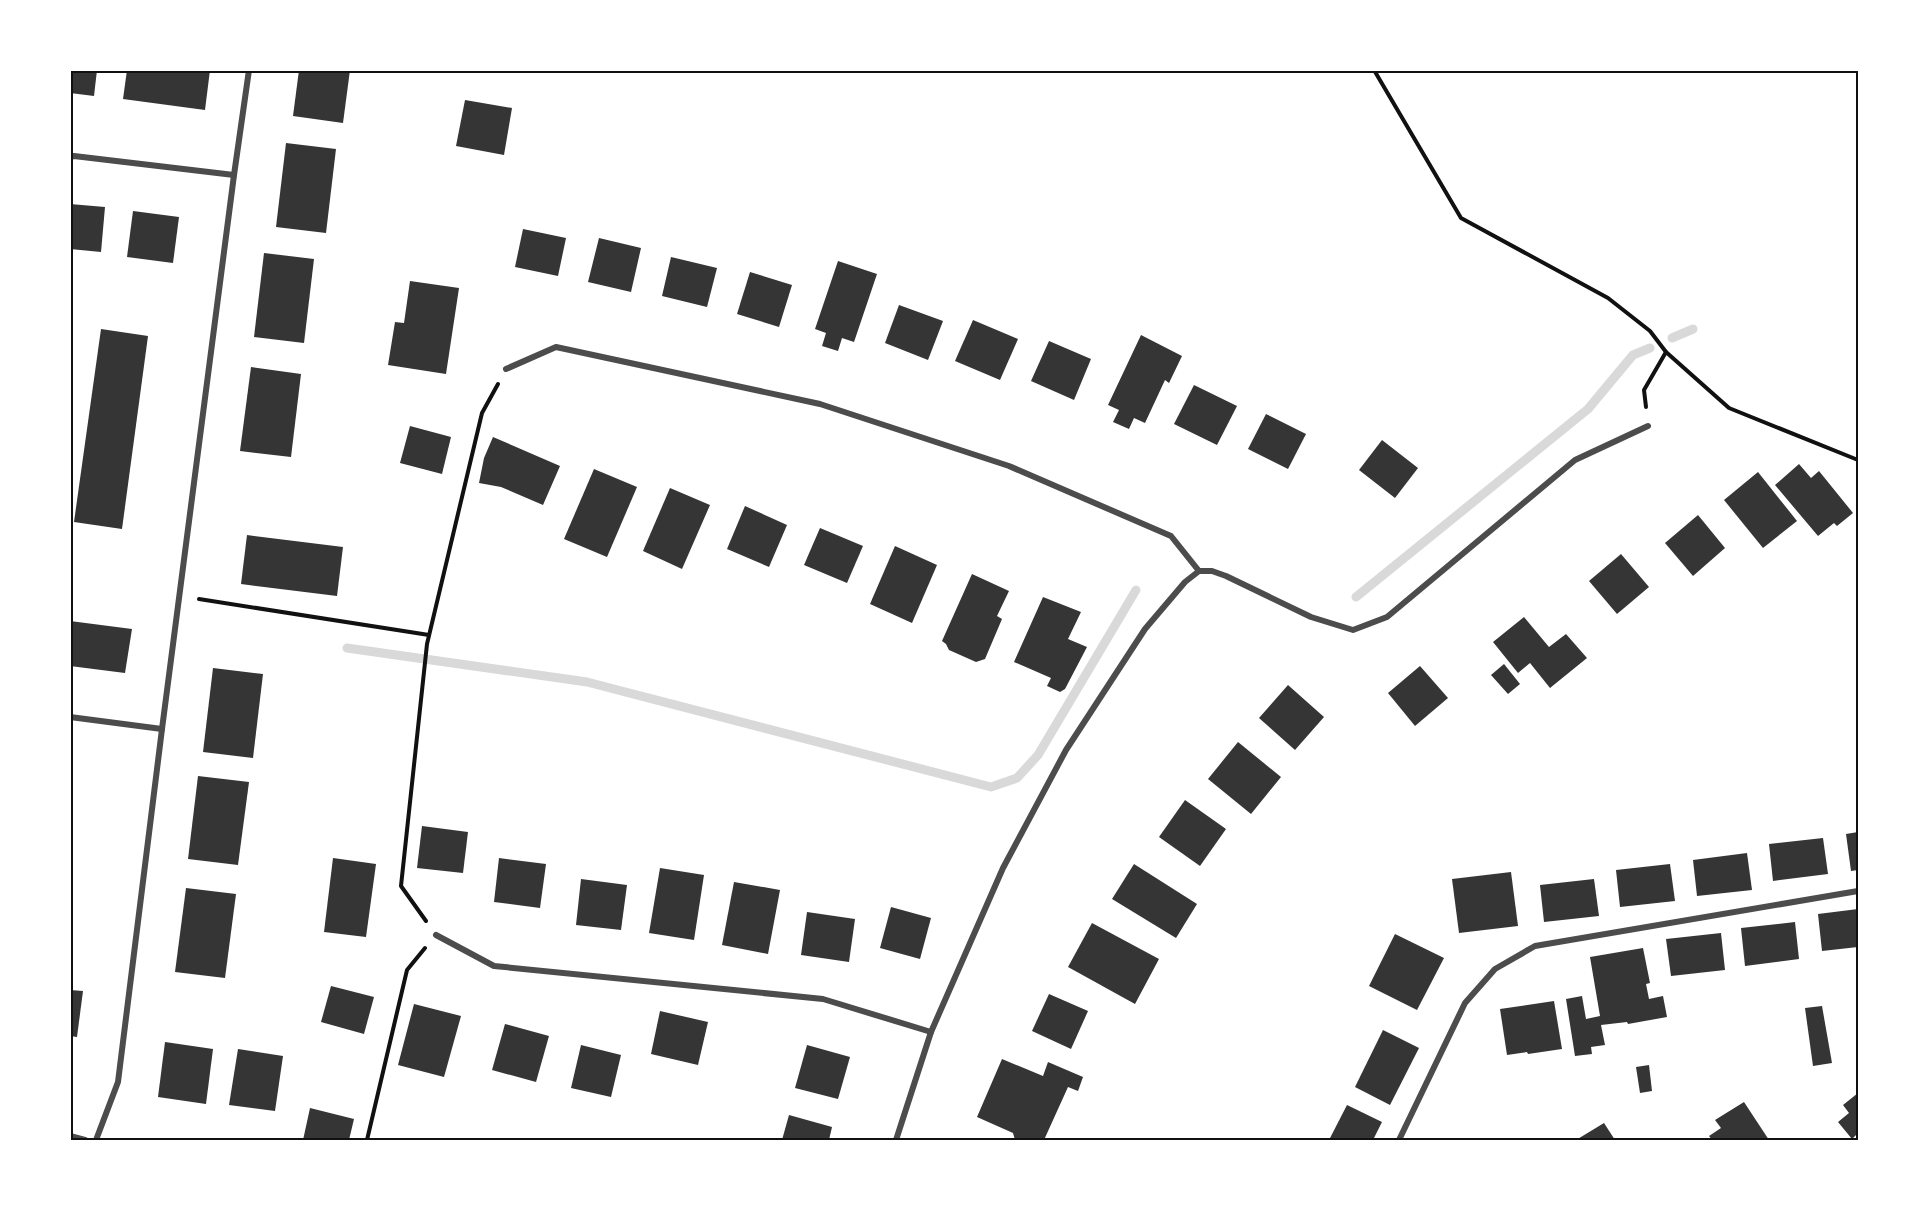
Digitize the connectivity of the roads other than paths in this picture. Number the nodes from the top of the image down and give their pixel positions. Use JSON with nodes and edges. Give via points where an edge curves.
{"nodes":[{"id":1,"x":249,"y":70,"type":"edge"},
{"id":2,"x":70,"y":157,"type":"edge"},
{"id":3,"x":234,"y":175,"type":"junction"},
{"id":4,"x":506,"y":369,"type":"road end"},
{"id":5,"x":1648,"y":426,"type":"road end"},
{"id":6,"x":1199,"y":571,"type":"junction"},
{"id":7,"x":70,"y":717,"type":"edge"},
{"id":8,"x":162,"y":729,"type":"junction"},
{"id":9,"x":1858,"y":891,"type":"edge"},
{"id":10,"x":435,"y":935,"type":"road end"},
{"id":11,"x":932,"y":1032,"type":"junction"},
{"id":12,"x":70,"y":1136,"type":"edge"},
{"id":13,"x":85,"y":1140,"type":"edge"},
{"id":14,"x":96,"y":1140,"type":"edge"},
{"id":15,"x":896,"y":1140,"type":"edge"},
{"id":16,"x":1399,"y":1140,"type":"edge"}],
"edges":[{"from":1,"to":3,"type":"street"},
{"from":2,"to":3,"type":"street"},
{"from":3,"to":8,"type":"street"},
{"from":4,"to":6,"type":"street","via":[[556,347],[820,405],[1009,466],[1171,536]]},
{"from":5,"to":6,"type":"street","via":[[1575,460],[1388,617],[1353,630],[1311,617],[1226,576]]},
{"from":6,"to":11,"type":"street","via":[[1145,630],[1066,750],[1003,868]]},
{"from":7,"to":8,"type":"street"},
{"from":8,"to":14,"type":"street","via":[[118,1082]]},
{"from":9,"to":16,"type":"street","via":[[1535,946],[1495,969],[1465,1003]]},
{"from":10,"to":11,"type":"street","via":[[494,966],[823,999]]},
{"from":11,"to":15,"type":"street"},
{"from":12,"to":13,"type":"street"}]}
